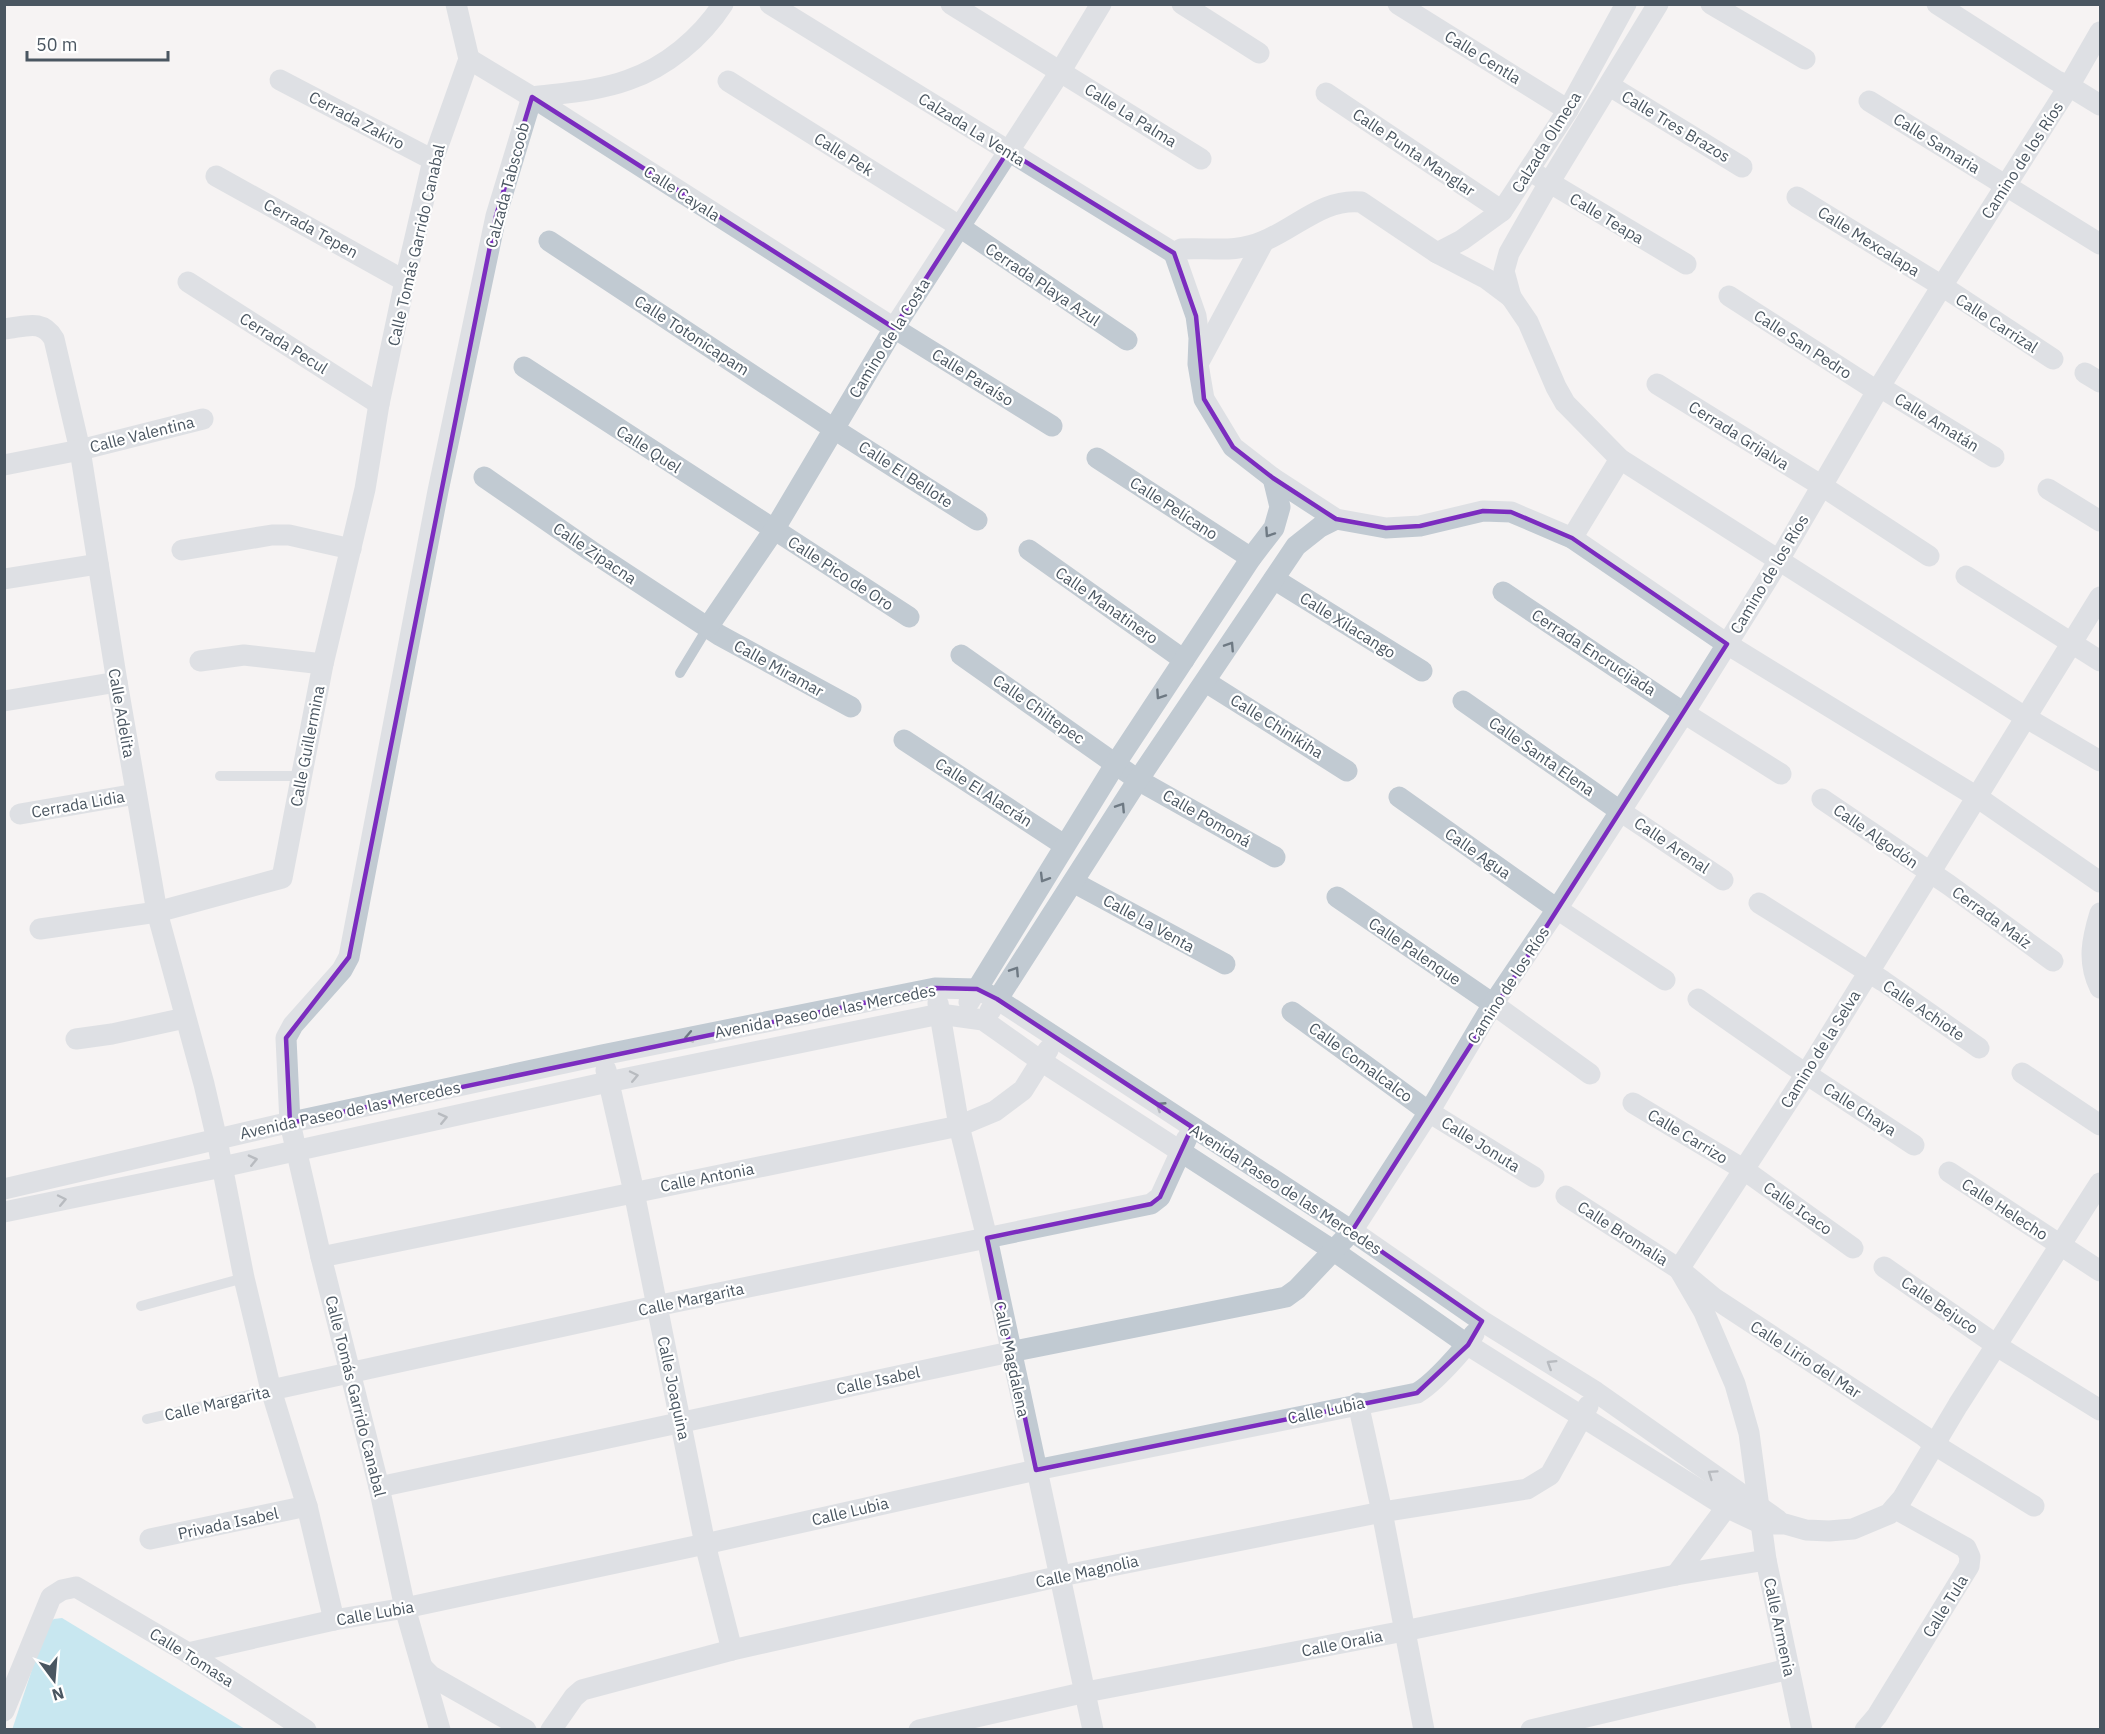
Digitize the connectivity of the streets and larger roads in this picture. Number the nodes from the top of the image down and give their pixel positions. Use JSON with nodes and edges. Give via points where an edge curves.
{"nodes":[{"id":1,"x":456,"y":4,"type":"edge"},
{"id":2,"x":723,"y":4,"type":"edge"},
{"id":3,"x":770,"y":4,"type":"edge"},
{"id":4,"x":951,"y":4,"type":"edge"},
{"id":5,"x":1101,"y":4,"type":"edge"},
{"id":6,"x":1182,"y":4,"type":"edge"},
{"id":7,"x":1398,"y":4,"type":"edge"},
{"id":8,"x":1626,"y":4,"type":"edge"},
{"id":9,"x":1658,"y":4,"type":"edge"},
{"id":10,"x":1711,"y":4,"type":"edge"},
{"id":11,"x":1937,"y":4,"type":"edge"},
{"id":12,"x":2100,"y":32,"type":"edge"},
{"id":13,"x":1259,"y":53,"type":"dead end"},
{"id":14,"x":469,"y":59,"type":"junction"},
{"id":15,"x":1805,"y":59,"type":"dead end"},
{"id":16,"x":1060,"y":72,"type":"junction"},
{"id":17,"x":280,"y":80,"type":"dead end"},
{"id":18,"x":728,"y":81,"type":"dead end"},
{"id":19,"x":1610,"y":86,"type":"junction"},
{"id":20,"x":2069,"y":86,"type":"junction"},
{"id":21,"x":1326,"y":93,"type":"dead end"},
{"id":22,"x":532,"y":97,"type":"junction"},
{"id":23,"x":1869,"y":101,"type":"dead end"},
{"id":24,"x":2100,"y":105,"type":"edge"},
{"id":25,"x":1568,"y":110,"type":"junction"},
{"id":26,"x":1008,"y":151,"type":"junction"},
{"id":27,"x":1201,"y":159,"type":"dead end"},
{"id":28,"x":433,"y":160,"type":"junction"},
{"id":29,"x":1742,"y":166,"type":"dead end"},
{"id":30,"x":1529,"y":170,"type":"junction"},
{"id":31,"x":216,"y":176,"type":"dead end"},
{"id":32,"x":1549,"y":183,"type":"junction"},
{"id":33,"x":2005,"y":186,"type":"junction"},
{"id":34,"x":1797,"y":196,"type":"dead end"},
{"id":35,"x":1502,"y":211,"type":"junction"},
{"id":36,"x":960,"y":227,"type":"junction"},
{"id":37,"x":1264,"y":241,"type":"junction"},
{"id":38,"x":549,"y":242,"type":"dead end"},
{"id":39,"x":2100,"y":244,"type":"edge"},
{"id":40,"x":1174,"y":253,"type":"junction"},
{"id":41,"x":1437,"y":253,"type":"junction"},
{"id":42,"x":1686,"y":264,"type":"dead end"},
{"id":43,"x":405,"y":281,"type":"junction"},
{"id":44,"x":188,"y":282,"type":"dead end"},
{"id":45,"x":1942,"y":286,"type":"junction"},
{"id":46,"x":1729,"y":296,"type":"dead end"},
{"id":47,"x":1511,"y":297,"type":"junction"},
{"id":48,"x":894,"y":328,"type":"junction"},
{"id":49,"x":4,"y":329,"type":"edge"},
{"id":50,"x":1127,"y":340,"type":"dead end"},
{"id":51,"x":2053,"y":359,"type":"dead end"},
{"id":52,"x":1198,"y":364,"type":"junction"},
{"id":53,"x":524,"y":367,"type":"dead end"},
{"id":54,"x":1657,"y":384,"type":"dead end"},
{"id":55,"x":1879,"y":389,"type":"junction"},
{"id":56,"x":380,"y":404,"type":"junction"},
{"id":57,"x":203,"y":418,"type":"dead end"},
{"id":58,"x":1052,"y":426,"type":"dead end"},
{"id":59,"x":834,"y":429,"type":"junction"},
{"id":60,"x":80,"y":450,"type":"junction"},
{"id":61,"x":1994,"y":457,"type":"dead end"},
{"id":62,"x":1097,"y":458,"type":"dead end"},
{"id":63,"x":1620,"y":459,"type":"junction"},
{"id":64,"x":4,"y":465,"type":"edge"},
{"id":65,"x":484,"y":477,"type":"dead end"},
{"id":66,"x":1273,"y":478,"type":"junction"},
{"id":67,"x":1822,"y":486,"type":"junction"},
{"id":68,"x":365,"y":489,"type":"joint"},
{"id":69,"x":2048,"y":489,"type":"dead end"},
{"id":70,"x":1336,"y":519,"type":"junction"},
{"id":71,"x":978,"y":520,"type":"dead end"},
{"id":72,"x":2100,"y":521,"type":"edge"},
{"id":73,"x":774,"y":530,"type":"junction"},
{"id":74,"x":1572,"y":538,"type":"junction"},
{"id":75,"x":351,"y":549,"type":"junction"},
{"id":76,"x":182,"y":550,"type":"dead end"},
{"id":77,"x":1029,"y":550,"type":"dead end"},
{"id":78,"x":1929,"y":556,"type":"dead end"},
{"id":79,"x":1251,"y":558,"type":"junction"},
{"id":80,"x":1779,"y":560,"type":"junction"},
{"id":81,"x":98,"y":564,"type":"junction"},
{"id":82,"x":1966,"y":576,"type":"dead end"},
{"id":83,"x":4,"y":579,"type":"edge"},
{"id":84,"x":1274,"y":579,"type":"junction"},
{"id":85,"x":1503,"y":592,"type":"dead end"},
{"id":86,"x":2100,"y":597,"type":"edge"},
{"id":87,"x":909,"y":617,"type":"dead end"},
{"id":88,"x":708,"y":627,"type":"junction"},
{"id":89,"x":1727,"y":644,"type":"junction"},
{"id":90,"x":2072,"y":644,"type":"junction"},
{"id":91,"x":961,"y":655,"type":"dead end"},
{"id":92,"x":1184,"y":660,"type":"junction"},
{"id":93,"x":200,"y":661,"type":"dead end"},
{"id":94,"x":2100,"y":661,"type":"edge"},
{"id":95,"x":323,"y":664,"type":"junction"},
{"id":96,"x":1422,"y":671,"type":"dead end"},
{"id":97,"x":1206,"y":681,"type":"junction"},
{"id":98,"x":117,"y":682,"type":"junction"},
{"id":99,"x":4,"y":701,"type":"edge"},
{"id":100,"x":1464,"y":701,"type":"dead end"},
{"id":101,"x":851,"y":707,"type":"dead end"},
{"id":102,"x":1684,"y":713,"type":"junction"},
{"id":103,"x":2025,"y":717,"type":"junction"},
{"id":104,"x":904,"y":740,"type":"dead end"},
{"id":105,"x":2100,"y":761,"type":"edge"},
{"id":106,"x":1116,"y":763,"type":"junction"},
{"id":107,"x":1347,"y":771,"type":"dead end"},
{"id":108,"x":1781,"y":774,"type":"dead end"},
{"id":109,"x":1138,"y":780,"type":"junction"},
{"id":110,"x":136,"y":794,"type":"junction"},
{"id":111,"x":1399,"y":797,"type":"dead end"},
{"id":112,"x":1977,"y":797,"type":"junction"},
{"id":113,"x":1822,"y":799,"type":"dead end"},
{"id":114,"x":1620,"y":811,"type":"junction"},
{"id":115,"x":20,"y":814,"type":"dead end"},
{"id":116,"x":1064,"y":845,"type":"junction"},
{"id":117,"x":1275,"y":857,"type":"dead end"},
{"id":118,"x":1930,"y":874,"type":"junction"},
{"id":119,"x":1723,"y":880,"type":"dead end"},
{"id":120,"x":1073,"y":882,"type":"junction"},
{"id":121,"x":2100,"y":882,"type":"edge"},
{"id":122,"x":1337,"y":897,"type":"dead end"},
{"id":123,"x":1759,"y":903,"type":"dead end"},
{"id":124,"x":1557,"y":909,"type":"junction"},
{"id":125,"x":157,"y":912,"type":"junction"},
{"id":126,"x":2100,"y":913,"type":"edge"},
{"id":127,"x":40,"y":929,"type":"dead end"},
{"id":128,"x":2053,"y":961,"type":"dead end"},
{"id":129,"x":1225,"y":964,"type":"dead end"},
{"id":130,"x":1868,"y":972,"type":"junction"},
{"id":131,"x":1665,"y":980,"type":"dead end"},
{"id":132,"x":935,"y":988,"type":"junction"},
{"id":133,"x":2100,"y":988,"type":"edge"},
{"id":134,"x":977,"y":990,"type":"junction"},
{"id":135,"x":997,"y":999,"type":"junction"},
{"id":136,"x":1698,"y":999,"type":"dead end"},
{"id":137,"x":1493,"y":1004,"type":"junction"},
{"id":138,"x":1292,"y":1012,"type":"dead end"},
{"id":139,"x":950,"y":1015,"type":"junction"},
{"id":140,"x":184,"y":1018,"type":"junction"},
{"id":141,"x":983,"y":1020,"type":"junction"},
{"id":142,"x":1056,"y":1037,"type":"junction"},
{"id":143,"x":76,"y":1039,"type":"dead end"},
{"id":144,"x":1979,"y":1048,"type":"dead end"},
{"id":145,"x":602,"y":1054,"type":"junction"},
{"id":146,"x":1041,"y":1061,"type":"junction"},
{"id":147,"x":2022,"y":1073,"type":"dead end"},
{"id":148,"x":1590,"y":1074,"type":"dead end"},
{"id":149,"x":1806,"y":1074,"type":"junction"},
{"id":150,"x":608,"y":1082,"type":"junction"},
{"id":151,"x":1633,"y":1103,"type":"dead end"},
{"id":152,"x":1429,"y":1112,"type":"junction"},
{"id":153,"x":290,"y":1123,"type":"junction"},
{"id":154,"x":2100,"y":1125,"type":"edge"},
{"id":155,"x":959,"y":1126,"type":"junction"},
{"id":156,"x":1192,"y":1127,"type":"junction"},
{"id":157,"x":217,"y":1140,"type":"junction"},
{"id":158,"x":1914,"y":1144,"type":"dead end"},
{"id":159,"x":297,"y":1151,"type":"junction"},
{"id":160,"x":1181,"y":1151,"type":"junction"},
{"id":161,"x":222,"y":1167,"type":"junction"},
{"id":162,"x":1743,"y":1169,"type":"junction"},
{"id":163,"x":1949,"y":1172,"type":"dead end"},
{"id":164,"x":1533,"y":1177,"type":"dead end"},
{"id":165,"x":2100,"y":1183,"type":"edge"},
{"id":166,"x":4,"y":1189,"type":"edge"},
{"id":167,"x":634,"y":1192,"type":"junction"},
{"id":168,"x":1566,"y":1196,"type":"dead end"},
{"id":169,"x":4,"y":1212,"type":"edge"},
{"id":170,"x":1353,"y":1231,"type":"junction"},
{"id":171,"x":987,"y":1238,"type":"junction"},
{"id":172,"x":2061,"y":1246,"type":"junction"},
{"id":173,"x":1853,"y":1248,"type":"dead end"},
{"id":174,"x":1334,"y":1251,"type":"junction"},
{"id":175,"x":321,"y":1257,"type":"junction"},
{"id":176,"x":1884,"y":1267,"type":"dead end"},
{"id":177,"x":1679,"y":1269,"type":"junction"},
{"id":178,"x":2100,"y":1271,"type":"edge"},
{"id":179,"x":656,"y":1306,"type":"junction"},
{"id":180,"x":1482,"y":1321,"type":"junction"},
{"id":181,"x":1997,"y":1344,"type":"junction"},
{"id":182,"x":1468,"y":1345,"type":"junction"},
{"id":183,"x":1010,"y":1352,"type":"junction"},
{"id":184,"x":350,"y":1373,"type":"junction"},
{"id":185,"x":272,"y":1390,"type":"junction"},
{"id":186,"x":1596,"y":1392,"type":"junction"},
{"id":187,"x":1358,"y":1403,"type":"junction"},
{"id":188,"x":2100,"y":1410,"type":"edge"},
{"id":189,"x":1582,"y":1417,"type":"junction"},
{"id":190,"x":682,"y":1423,"type":"junction"},
{"id":191,"x":1935,"y":1445,"type":"junction"},
{"id":192,"x":1036,"y":1470,"type":"junction"},
{"id":193,"x":379,"y":1487,"type":"junction"},
{"id":194,"x":1733,"y":1500,"type":"junction"},
{"id":195,"x":307,"y":1506,"type":"junction"},
{"id":196,"x":2034,"y":1506,"type":"dead end"},
{"id":197,"x":1894,"y":1508,"type":"junction"},
{"id":198,"x":1382,"y":1512,"type":"junction"},
{"id":199,"x":1761,"y":1516,"type":"junction"},
{"id":200,"x":150,"y":1539,"type":"dead end"},
{"id":201,"x":705,"y":1544,"type":"junction"},
{"id":202,"x":1766,"y":1560,"type":"junction"},
{"id":203,"x":1676,"y":1575,"type":"junction"},
{"id":204,"x":1061,"y":1576,"type":"junction"},
{"id":205,"x":405,"y":1608,"type":"junction"},
{"id":206,"x":334,"y":1620,"type":"junction"},
{"id":207,"x":1404,"y":1631,"type":"junction"},
{"id":208,"x":732,"y":1650,"type":"junction"},
{"id":209,"x":188,"y":1653,"type":"junction"},
{"id":210,"x":423,"y":1668,"type":"junction"},
{"id":211,"x":1789,"y":1669,"type":"junction"},
{"id":212,"x":1086,"y":1692,"type":"junction"},
{"id":213,"x":4,"y":1711,"type":"edge"},
{"id":214,"x":306,"y":1730,"type":"edge"},
{"id":215,"x":440,"y":1730,"type":"edge"},
{"id":216,"x":526,"y":1730,"type":"edge"},
{"id":217,"x":551,"y":1730,"type":"edge"},
{"id":218,"x":919,"y":1730,"type":"edge"},
{"id":219,"x":1093,"y":1730,"type":"edge"},
{"id":220,"x":1424,"y":1730,"type":"edge"},
{"id":221,"x":1531,"y":1730,"type":"edge"},
{"id":222,"x":1802,"y":1730,"type":"edge"},
{"id":223,"x":1865,"y":1730,"type":"edge"}],
"edges":[{"from":1,"to":14,"type":"street"},
{"from":2,"to":22,"type":"street","via":[[710,25],[666,62],[628,81]]},
{"from":3,"to":26,"type":"street","name":"Calzada La Venta"},
{"from":4,"to":16,"type":"street","name":"Calle La Palma"},
{"from":5,"to":16,"type":"street","name":"Camino de la Costa"},
{"from":6,"to":13,"type":"street"},
{"from":7,"to":25,"type":"street","name":"Calle Centla"},
{"from":8,"to":25,"type":"street","name":"Calzada Olmeca"},
{"from":9,"to":19,"type":"street"},
{"from":10,"to":15,"type":"street"},
{"from":11,"to":20,"type":"street"},
{"from":12,"to":20,"type":"street","name":"Camino de los Ríos"},
{"from":14,"to":22,"type":"street","name":"Calle Cayala"},
{"from":14,"to":28,"type":"street","name":"Calle Tomás Garrido Canabal"},
{"from":16,"to":26,"type":"street","name":"Camino de la Costa"},
{"from":16,"to":27,"type":"street","name":"Calle La Palma"},
{"from":17,"to":28,"type":"street","name":"Cerrada Zakiro"},
{"from":18,"to":36,"type":"street","name":"Calle Pek"},
{"from":19,"to":29,"type":"street","name":"Calle Tres Brazos"},
{"from":19,"to":32,"type":"street"},
{"from":20,"to":24,"type":"street"},
{"from":20,"to":33,"type":"street","name":"Camino de los Ríos"},
{"from":21,"to":35,"type":"street","name":"Calle Punta Manglar"},
{"from":22,"to":48,"type":"street","name":"Calle Cayala"},
{"from":22,"to":153,"type":"street","name":"Calzada Tabscoob","via":[[496,216],[438,491],[349,957],[285,1038]]},
{"from":23,"to":33,"type":"street","name":"Calle Samaria"},
{"from":25,"to":30,"type":"street","name":"Calzada Olmeca"},
{"from":26,"to":36,"type":"street","name":"Camino de la Costa"},
{"from":26,"to":40,"type":"street","name":"Calzada La Venta"},
{"from":28,"to":43,"type":"street","name":"Calle Tomás Garrido Canabal"},
{"from":30,"to":32,"type":"street","name":"Calle Teapa"},
{"from":30,"to":35,"type":"street","name":"Calzada Olmeca"},
{"from":31,"to":43,"type":"street","name":"Cerrada Tepen"},
{"from":32,"to":42,"type":"street","name":"Calle Teapa"},
{"from":32,"to":47,"type":"street","via":[[1509,252],[1504,271]]},
{"from":33,"to":39,"type":"street","name":"Calle Samaria"},
{"from":33,"to":45,"type":"street","name":"Camino de los Ríos"},
{"from":34,"to":45,"type":"street","name":"Calle Mexcalapa"},
{"from":35,"to":41,"type":"street","name":"Calzada Olmeca"},
{"from":36,"to":48,"type":"street","name":"Camino de la Costa"},
{"from":36,"to":50,"type":"street","name":"Cerrada Playa Azul"},
{"from":37,"to":40,"type":"street","via":[[1230,250],[1181,249]]},
{"from":37,"to":41,"type":"street","via":[[1330,204],[1348,201],[1361,202]]},
{"from":37,"to":52,"type":"street"},
{"from":38,"to":59,"type":"street","name":"Calle Totonicapam"},
{"from":40,"to":52,"type":"street","via":[[1196,316]]},
{"from":41,"to":47,"type":"street","via":[[1487,279]]},
{"from":43,"to":56,"type":"street","name":"Calle Tomás Garrido Canabal"},
{"from":44,"to":56,"type":"street","name":"Cerrada Pecul"},
{"from":45,"to":51,"type":"street","name":"Calle Carrizal"},
{"from":45,"to":55,"type":"street","name":"Camino de los Ríos"},
{"from":46,"to":55,"type":"street","name":"Calle San Pedro"},
{"from":47,"to":63,"type":"street","via":[[1537,340],[1565,403]]},
{"from":48,"to":58,"type":"street","name":"Calle Paraíso"},
{"from":48,"to":59,"type":"street","name":"Camino de la Costa"},
{"from":49,"to":60,"type":"street","name":"Calle Adelita","via":[[40,325],[48,329],[54,339]]},
{"from":52,"to":66,"type":"street","via":[[1204,399],[1227,438]]},
{"from":53,"to":73,"type":"street","name":"Calle Quel"},
{"from":54,"to":67,"type":"street","name":"Cerrada Grijalva"},
{"from":55,"to":61,"type":"street","name":"Calle Amatán"},
{"from":55,"to":67,"type":"street","name":"Camino de los Ríos"},
{"from":56,"to":68,"type":"street","name":"Calle Tomás Garrido Canabal"},
{"from":57,"to":60,"type":"street","name":"Calle Valentina"},
{"from":59,"to":71,"type":"street","name":"Calle El Bellote"},
{"from":59,"to":73,"type":"street","name":"Camino de la Costa"},
{"from":60,"to":64,"type":"street","name":"Calle Valentina"},
{"from":60,"to":81,"type":"street","name":"Calle Adelita"},
{"from":62,"to":79,"type":"street","name":"Calle Pelícano"},
{"from":63,"to":74,"type":"street"},
{"from":63,"to":80,"type":"street"},
{"from":65,"to":88,"type":"street","name":"Calle Zipacna"},
{"from":66,"to":70,"type":"street"},
{"from":66,"to":79,"type":"street","one_way":true,"via":[[1280,507],[1274,528]]},
{"from":67,"to":78,"type":"street","name":"Cerrada Grijalva"},
{"from":67,"to":80,"type":"street","name":"Camino de los Ríos"},
{"from":68,"to":75,"type":"street","name":"Calle Guillermina"},
{"from":69,"to":72,"type":"street"},
{"from":70,"to":74,"type":"street","via":[[1386,528],[1431,524],[1483,511],[1511,512]]},
{"from":70,"to":84,"type":"street","via":[[1296,546]]},
{"from":73,"to":87,"type":"street","name":"Calle Pico de Oro"},
{"from":73,"to":88,"type":"street","name":"Camino de la Costa"},
{"from":74,"to":89,"type":"street"},
{"from":75,"to":76,"type":"street","via":[[289,535]]},
{"from":75,"to":95,"type":"street","name":"Calle Guillermina"},
{"from":77,"to":92,"type":"street","name":"Calle Manatinero"},
{"from":79,"to":92,"type":"street"},
{"from":80,"to":89,"type":"street","name":"Camino de los Ríos"},
{"from":80,"to":103,"type":"street"},
{"from":81,"to":83,"type":"street"},
{"from":81,"to":98,"type":"street","name":"Calle Adelita"},
{"from":82,"to":90,"type":"street"},
{"from":84,"to":96,"type":"street","name":"Calle Xilacango"},
{"from":97,"to":84,"type":"street","one_way":true},
{"from":85,"to":102,"type":"street","name":"Cerrada Encrucijada"},
{"from":86,"to":90,"type":"street","name":"Camino de la Selva"},
{"from":88,"to":101,"type":"street","name":"Calle Miramar"},
{"from":89,"to":102,"type":"street","name":"Camino de los Ríos"},
{"from":89,"to":112,"type":"street"},
{"from":90,"to":94,"type":"street"},
{"from":90,"to":103,"type":"street","name":"Camino de la Selva"},
{"from":91,"to":106,"type":"street","name":"Calle Chiltepec"},
{"from":92,"to":106,"type":"street","one_way":true},
{"from":93,"to":95,"type":"street","via":[[244,655]]},
{"from":95,"to":125,"type":"street","name":"Calle Guillermina","via":[[282,878]]},
{"from":97,"to":107,"type":"street","name":"Calle Chinikiha"},
{"from":97,"to":109,"type":"street"},
{"from":98,"to":99,"type":"street"},
{"from":98,"to":110,"type":"street","name":"Calle Adelita"},
{"from":100,"to":114,"type":"street","name":"Calle Santa Elena"},
{"from":102,"to":108,"type":"street","name":"Cerrada Encrucijada"},
{"from":102,"to":114,"type":"street","name":"Camino de los Ríos"},
{"from":103,"to":105,"type":"street"},
{"from":103,"to":112,"type":"street","name":"Camino de la Selva"},
{"from":104,"to":116,"type":"street","name":"Calle El Alacrán"},
{"from":106,"to":109,"type":"street","name":"Calle Chiltepec"},
{"from":106,"to":116,"type":"street"},
{"from":109,"to":117,"type":"street","name":"Calle Pomoná"},
{"from":120,"to":109,"type":"street","one_way":true},
{"from":110,"to":115,"type":"street","name":"Cerrada Lidia"},
{"from":110,"to":125,"type":"street","name":"Calle Adelita"},
{"from":111,"to":124,"type":"street","name":"Calle Agua"},
{"from":112,"to":118,"type":"street","name":"Camino de la Selva"},
{"from":112,"to":121,"type":"street"},
{"from":113,"to":118,"type":"street","name":"Calle Algodón"},
{"from":114,"to":119,"type":"street","name":"Calle Arenal"},
{"from":114,"to":124,"type":"street","name":"Camino de los Ríos"},
{"from":116,"to":134,"type":"street","one_way":true},
{"from":118,"to":128,"type":"street","name":"Cerrada Maíz"},
{"from":118,"to":130,"type":"street","name":"Camino de la Selva"},
{"from":120,"to":129,"type":"street","name":"Calle La Venta"},
{"from":135,"to":120,"type":"street","one_way":true},
{"from":122,"to":137,"type":"street","name":"Calle Palenque"},
{"from":123,"to":130,"type":"street","name":"Calle Achiote"},
{"from":124,"to":131,"type":"street","name":"Calle Agua"},
{"from":124,"to":137,"type":"street","name":"Camino de los Ríos"},
{"from":125,"to":127,"type":"street"},
{"from":125,"to":140,"type":"street","name":"Calle Adelita"},
{"from":126,"to":133,"type":"street","via":[[2092,939],[2094,974]]},
{"from":130,"to":144,"type":"street","name":"Calle Achiote"},
{"from":130,"to":149,"type":"street","name":"Camino de la Selva"},
{"from":132,"to":134,"type":"street","name":"Avenida Paseo de las Mercedes"},
{"from":132,"to":139,"type":"street","name":"Calle Magdalena"},
{"from":132,"to":145,"type":"street","name":"Avenida Paseo de las Mercedes","one_way":true},
{"from":134,"to":135,"type":"street","name":"Avenida Paseo de las Mercedes"},
{"from":134,"to":139,"type":"street"},
{"from":135,"to":141,"type":"street"},
{"from":135,"to":142,"type":"street","name":"Avenida Paseo de las Mercedes"},
{"from":136,"to":149,"type":"street","name":"Calle Chaya"},
{"from":137,"to":148,"type":"street","name":"Calle Palenque"},
{"from":137,"to":152,"type":"street","name":"Camino de los Ríos"},
{"from":138,"to":152,"type":"street","name":"Calle Comalcalco"},
{"from":139,"to":141,"type":"street","name":"Avenida Paseo de las Mercedes"},
{"from":150,"to":139,"type":"street","name":"Avenida Paseo de las Mercedes","one_way":true},
{"from":139,"to":155,"type":"street","name":"Calle Magdalena"},
{"from":140,"to":143,"type":"street"},
{"from":140,"to":157,"type":"street","name":"Calle Adelita"},
{"from":141,"to":146,"type":"street","name":"Avenida Paseo de las Mercedes"},
{"from":142,"to":146,"type":"street","name":"Calle Antonia"},
{"from":156,"to":142,"type":"street","name":"Avenida Paseo de las Mercedes","one_way":true},
{"from":145,"to":150,"type":"street","name":"Calle Joaquina"},
{"from":145,"to":153,"type":"street","name":"Avenida Paseo de las Mercedes"},
{"from":146,"to":155,"type":"street","name":"Calle Antonia","via":[[1023,1090],[995,1111]]},
{"from":146,"to":160,"type":"street","name":"Avenida Paseo de las Mercedes"},
{"from":147,"to":154,"type":"street"},
{"from":149,"to":158,"type":"street","name":"Calle Chaya"},
{"from":149,"to":162,"type":"street","name":"Camino de la Selva"},
{"from":159,"to":150,"type":"street","name":"Avenida Paseo de las Mercedes","one_way":true},
{"from":150,"to":167,"type":"street","name":"Calle Joaquina"},
{"from":151,"to":162,"type":"street","name":"Calle Carrizo"},
{"from":152,"to":164,"type":"street","name":"Calle Jonuta"},
{"from":152,"to":170,"type":"street","name":"Camino de los Ríos"},
{"from":153,"to":157,"type":"street","name":"Avenida Paseo de las Mercedes"},
{"from":153,"to":159,"type":"street","name":"Calle Tomás Garrido Canabal"},
{"from":155,"to":167,"type":"street","name":"Calle Antonia"},
{"from":155,"to":171,"type":"street","name":"Calle Magdalena"},
{"from":156,"to":160,"type":"street","name":"Calle Margarita"},
{"from":156,"to":170,"type":"street","name":"Avenida Paseo de las Mercedes"},
{"from":157,"to":161,"type":"street"},
{"from":157,"to":166,"type":"street","name":"Avenida Paseo de las Mercedes"},
{"from":161,"to":159,"type":"street","name":"Avenida Paseo de las Mercedes","one_way":true},
{"from":159,"to":175,"type":"street","name":"Calle Tomás Garrido Canabal"},
{"from":160,"to":171,"type":"street","name":"Calle Margarita","via":[[1160,1197],[1150,1204]]},
{"from":160,"to":174,"type":"street","name":"Avenida Paseo de las Mercedes"},
{"from":169,"to":161,"type":"street","name":"Avenida Paseo de las Mercedes","one_way":true},
{"from":161,"to":185,"type":"street"},
{"from":162,"to":173,"type":"street","name":"Calle Icaco"},
{"from":162,"to":177,"type":"street","name":"Camino de la Selva"},
{"from":163,"to":172,"type":"street","name":"Calle Helecho"},
{"from":165,"to":172,"type":"street"},
{"from":167,"to":175,"type":"street","name":"Calle Antonia"},
{"from":167,"to":179,"type":"street","name":"Calle Joaquina"},
{"from":168,"to":177,"type":"street","name":"Calle Bromalia"},
{"from":170,"to":174,"type":"street","name":"Calle Isabel"},
{"from":170,"to":180,"type":"street","name":"Avenida Paseo de las Mercedes"},
{"from":171,"to":179,"type":"street","name":"Calle Margarita"},
{"from":171,"to":183,"type":"street","name":"Calle Magdalena"},
{"from":172,"to":178,"type":"street","name":"Calle Helecho"},
{"from":172,"to":181,"type":"street"},
{"from":174,"to":182,"type":"street","name":"Avenida Paseo de las Mercedes"},
{"from":174,"to":183,"type":"street","name":"Calle Isabel","via":[[1286,1297]]},
{"from":175,"to":184,"type":"street","name":"Calle Tomás Garrido Canabal"},
{"from":176,"to":181,"type":"street","name":"Calle Bejuco"},
{"from":177,"to":191,"type":"street","name":"Calle Lirio del Mar","via":[[1714,1298]]},
{"from":177,"to":199,"type":"street","via":[[1704,1312],[1735,1384],[1749,1433]]},
{"from":179,"to":184,"type":"street","name":"Calle Margarita"},
{"from":179,"to":190,"type":"street","name":"Calle Joaquina"},
{"from":180,"to":182,"type":"street","name":"Calle Lubia"},
{"from":186,"to":180,"type":"street","name":"Avenida Paseo de las Mercedes","one_way":true},
{"from":181,"to":188,"type":"street","name":"Calle Bejuco"},
{"from":181,"to":191,"type":"street"},
{"from":182,"to":187,"type":"street","name":"Calle Lubia","via":[[1422,1390]]},
{"from":182,"to":189,"type":"street","name":"Avenida Paseo de las Mercedes"},
{"from":183,"to":190,"type":"street","name":"Calle Isabel"},
{"from":183,"to":192,"type":"street","name":"Calle Magdalena"},
{"from":184,"to":185,"type":"street","name":"Calle Margarita"},
{"from":184,"to":193,"type":"street","name":"Calle Tomás Garrido Canabal"},
{"from":185,"to":195,"type":"street"},
{"from":186,"to":189,"type":"street","name":"Calle Magnolia"},
{"from":194,"to":186,"type":"street","name":"Avenida Paseo de las Mercedes","one_way":true},
{"from":187,"to":192,"type":"street","name":"Calle Lubia"},
{"from":187,"to":198,"type":"street"},
{"from":189,"to":194,"type":"street","name":"Avenida Paseo de las Mercedes"},
{"from":189,"to":198,"type":"street","name":"Calle Magnolia","via":[[1550,1474],[1527,1489]]},
{"from":190,"to":193,"type":"street","name":"Calle Isabel"},
{"from":190,"to":201,"type":"street","name":"Calle Joaquina"},
{"from":191,"to":196,"type":"street","name":"Calle Lirio del Mar"},
{"from":191,"to":197,"type":"street"},
{"from":192,"to":201,"type":"street","name":"Calle Lubia"},
{"from":192,"to":204,"type":"street","name":"Calle Magdalena"},
{"from":193,"to":205,"type":"street","name":"Calle Tomás Garrido Canabal"},
{"from":194,"to":199,"type":"street","name":"Avenida Paseo de las Mercedes"},
{"from":194,"to":203,"type":"street"},
{"from":195,"to":200,"type":"street","name":"Privada Isabel"},
{"from":195,"to":206,"type":"street"},
{"from":197,"to":199,"type":"street","name":"Avenida Paseo de las Mercedes","via":[[1889,1514],[1853,1529],[1817,1531]]},
{"from":197,"to":223,"type":"street","name":"Calle Tula","via":[[1966,1548],[1969,1566]]},
{"from":198,"to":204,"type":"street","name":"Calle Magnolia"},
{"from":198,"to":207,"type":"street"},
{"from":199,"to":202,"type":"street","name":"Calle Armenia"},
{"from":201,"to":205,"type":"street","name":"Calle Lubia"},
{"from":201,"to":208,"type":"street","name":"Calle Joaquina"},
{"from":202,"to":203,"type":"street","name":"Calle Oralia"},
{"from":202,"to":211,"type":"street","name":"Calle Armenia"},
{"from":203,"to":207,"type":"street","name":"Calle Oralia"},
{"from":204,"to":208,"type":"street","name":"Calle Magnolia"},
{"from":204,"to":212,"type":"street","name":"Calle Magdalena"},
{"from":205,"to":206,"type":"street","name":"Calle Lubia"},
{"from":205,"to":210,"type":"street","name":"Calle Tomás Garrido Canabal"},
{"from":206,"to":209,"type":"street","name":"Calle Lubia"},
{"from":207,"to":212,"type":"street","name":"Calle Oralia"},
{"from":207,"to":220,"type":"street"},
{"from":208,"to":217,"type":"street","name":"Calle Magnolia","via":[[582,1690]]},
{"from":209,"to":213,"type":"street","name":"Calle Tomasa","via":[[76,1587],[62,1590],[51,1597]]},
{"from":209,"to":214,"type":"street","name":"Calle Tomasa"},
{"from":210,"to":215,"type":"street","name":"Calle Tomás Garrido Canabal"},
{"from":210,"to":216,"type":"street"},
{"from":211,"to":221,"type":"street"},
{"from":211,"to":222,"type":"street","name":"Calle Armenia"},
{"from":212,"to":218,"type":"street","name":"Calle Oralia"},
{"from":212,"to":219,"type":"street","name":"Calle Magdalena"}]}
